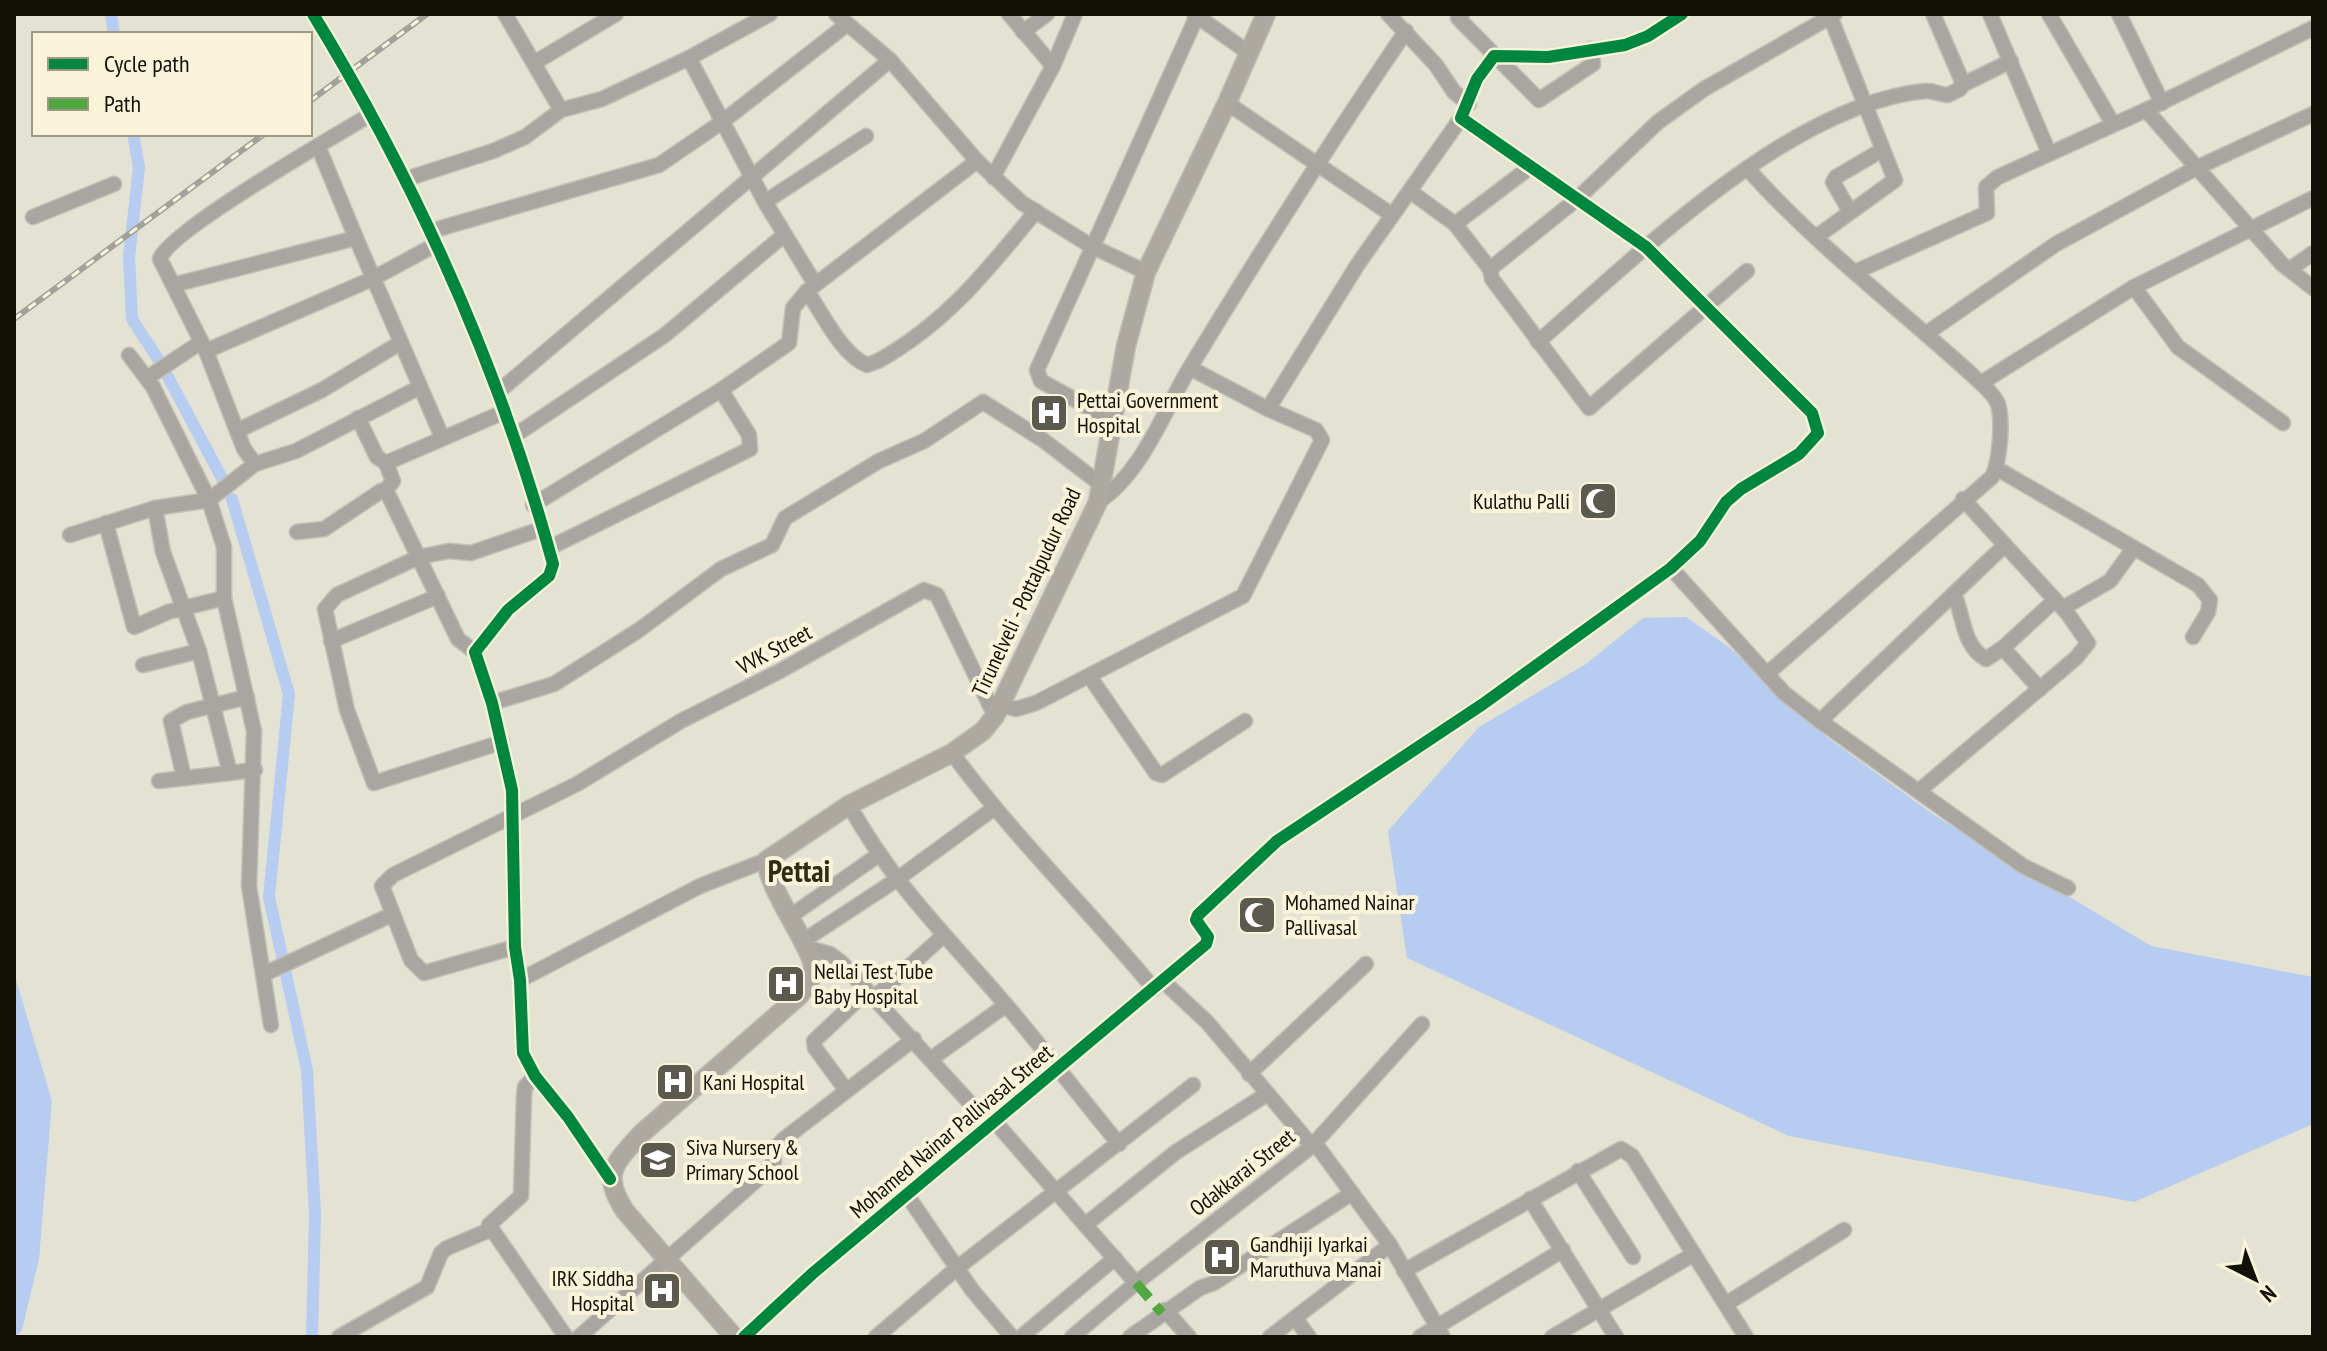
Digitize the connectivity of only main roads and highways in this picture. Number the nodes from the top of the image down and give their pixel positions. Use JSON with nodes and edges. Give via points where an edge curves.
{"nodes":[{"id":1,"x":1266,"y":14,"type":"edge"},
{"id":2,"x":734,"y":1337,"type":"edge"}],
"edges":[{"from":1,"to":2,"type":"main road","name":"Tirunelveli - Pottalpudur Road","via":[[1146,272],[1126,346],[1100,494],[997,710],[983,731],[952,753],[849,805],[767,860],[766,869],[814,968],[799,996],[618,1159],[610,1179],[625,1211]]}]}
